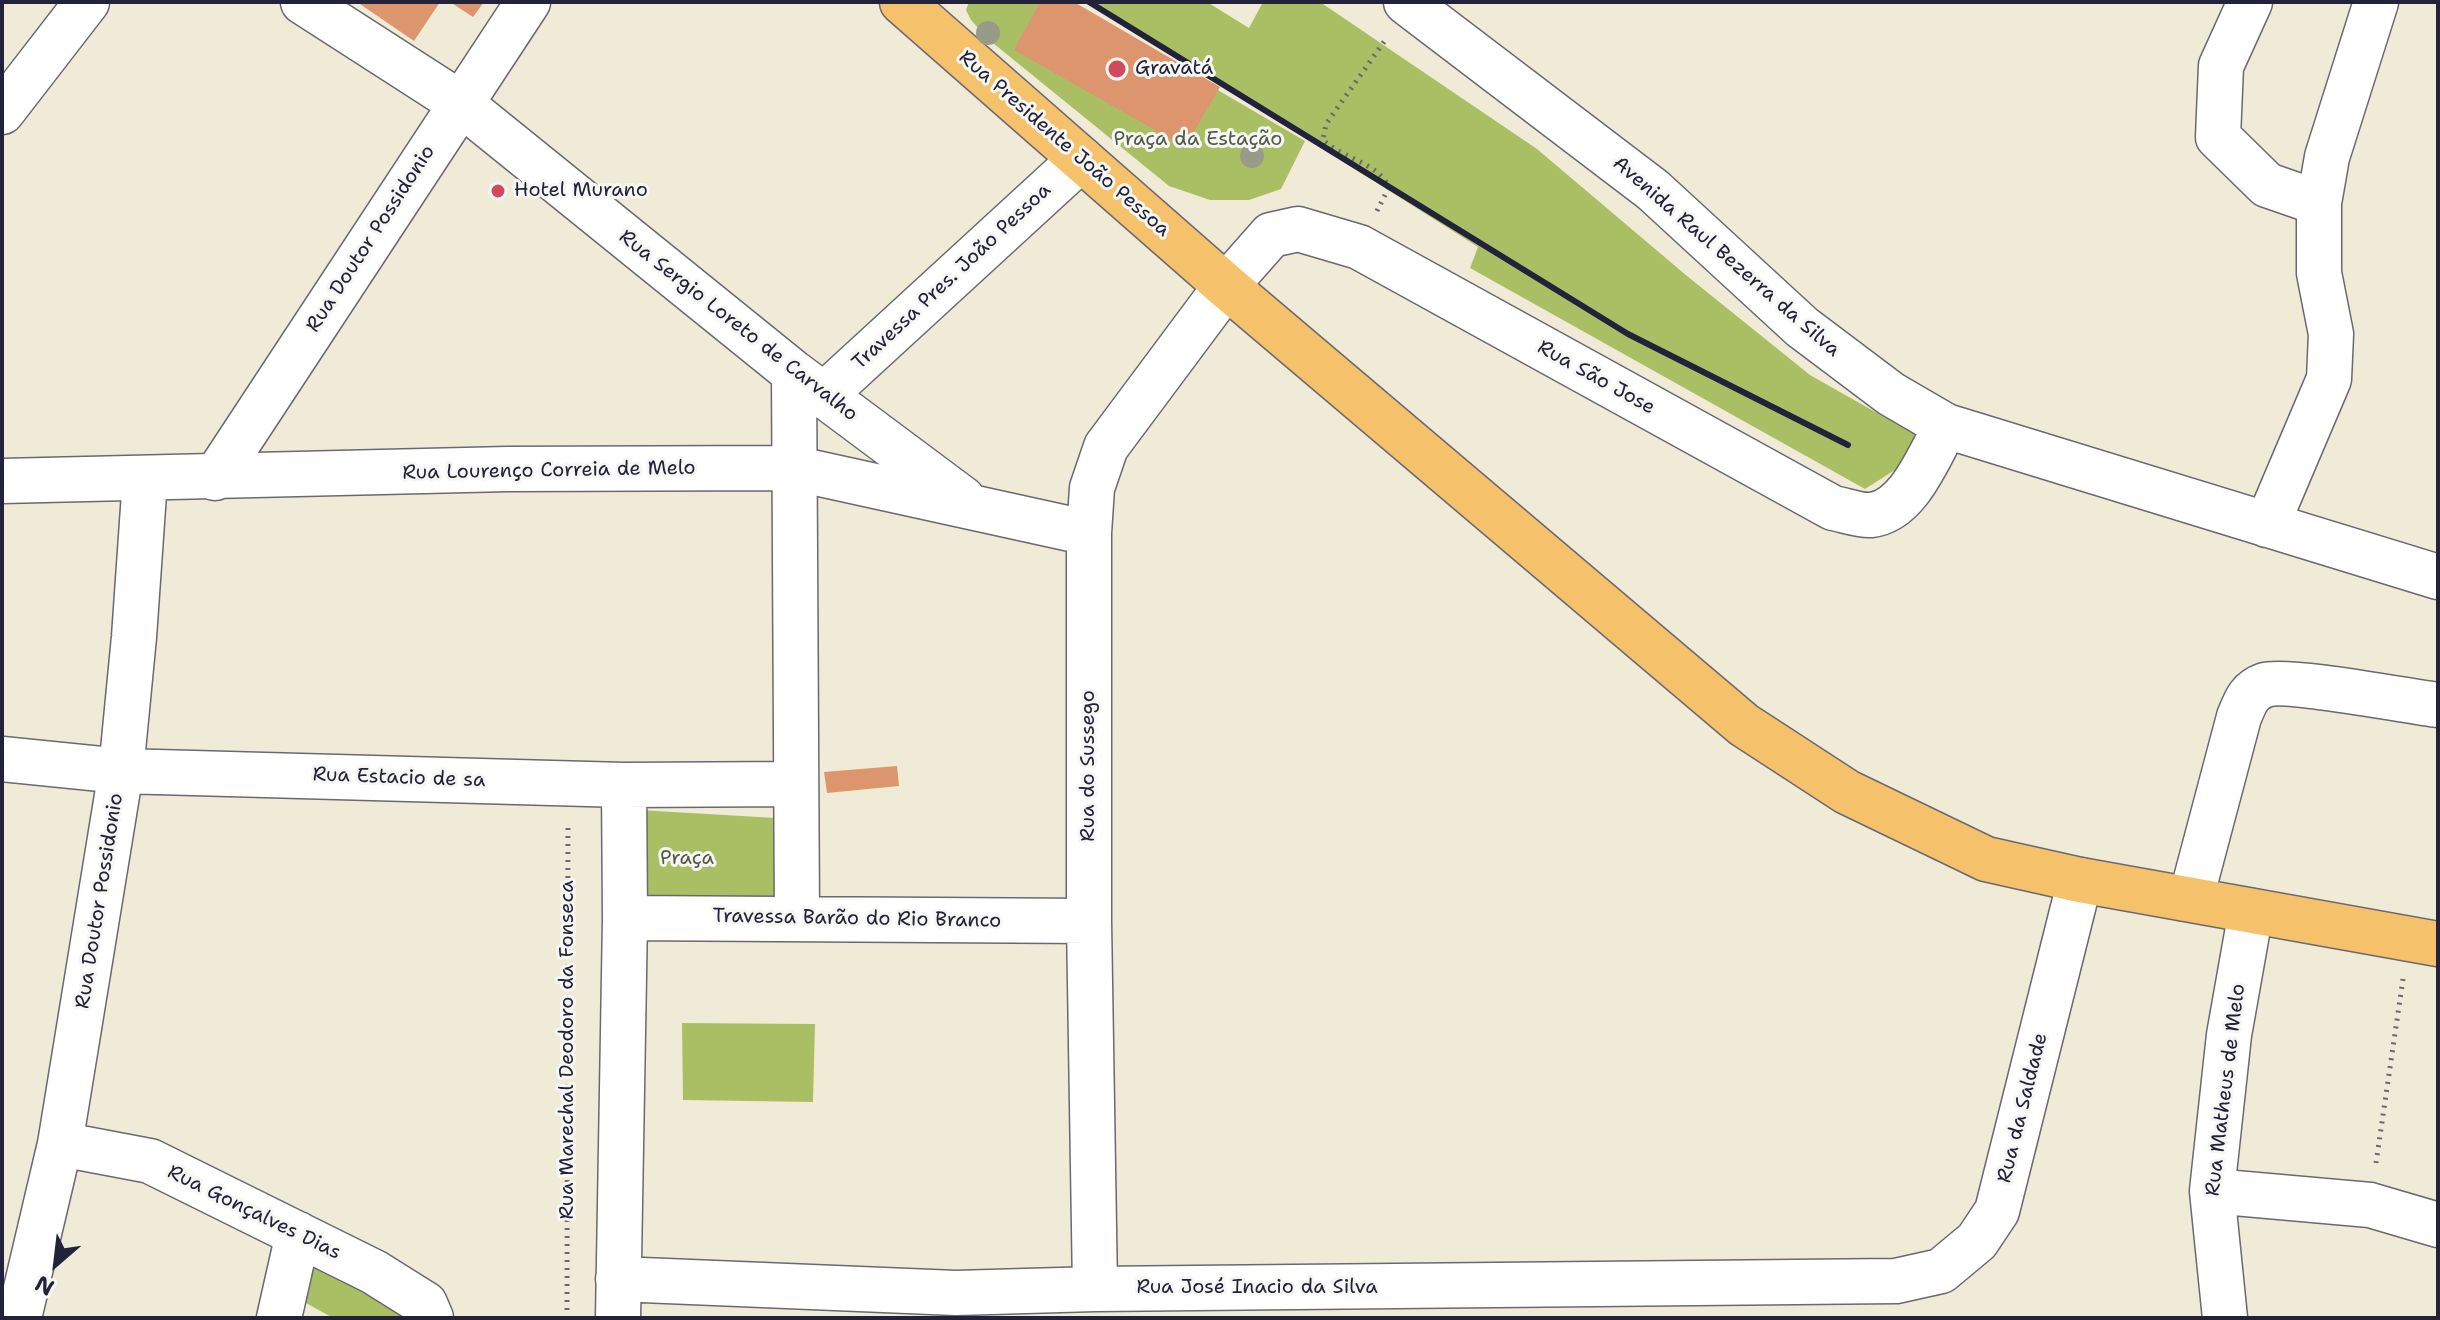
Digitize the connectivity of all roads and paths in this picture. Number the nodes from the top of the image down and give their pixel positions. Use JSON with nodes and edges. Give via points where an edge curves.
{"nodes":[{"id":1,"x":87,"y":2,"type":"edge"},
{"id":2,"x":303,"y":2,"type":"edge"},
{"id":3,"x":528,"y":2,"type":"edge"},
{"id":4,"x":902,"y":2,"type":"edge"},
{"id":5,"x":2250,"y":2,"type":"edge"},
{"id":6,"x":2376,"y":2,"type":"edge"},
{"id":7,"x":1408,"y":4,"type":"edge"},
{"id":8,"x":460,"y":103,"type":"junction"},
{"id":9,"x":2,"y":112,"type":"edge"},
{"id":10,"x":1081,"y":159,"type":"junction"},
{"id":11,"x":2319,"y":203,"type":"junction"},
{"id":12,"x":1359,"y":247,"type":"junction"},
{"id":13,"x":1226,"y":286,"type":"junction"},
{"id":14,"x":809,"y":384,"type":"junction"},
{"id":15,"x":1946,"y":426,"type":"junction"},
{"id":16,"x":793,"y":468,"type":"junction"},
{"id":17,"x":215,"y":478,"type":"junction"},
{"id":18,"x":145,"y":479,"type":"junction"},
{"id":19,"x":2,"y":481,"type":"edge"},
{"id":20,"x":978,"y":510,"type":"junction"},
{"id":21,"x":2267,"y":525,"type":"junction"},
{"id":22,"x":1089,"y":533,"type":"junction"},
{"id":23,"x":2438,"y":577,"type":"edge"},
{"id":24,"x":2438,"y":705,"type":"edge"},
{"id":25,"x":2,"y":759,"type":"edge"},
{"id":26,"x":121,"y":771,"type":"junction"},
{"id":27,"x":568,"y":783,"type":"junction"},
{"id":28,"x":796,"y":784,"type":"junction"},
{"id":29,"x":624,"y":785,"type":"junction"},
{"id":30,"x":2080,"y":880,"type":"junction"},
{"id":31,"x":2191,"y":898,"type":"junction"},
{"id":32,"x":2251,"y":911,"type":"junction"},
{"id":33,"x":797,"y":917,"type":"junction"},
{"id":34,"x":625,"y":918,"type":"junction"},
{"id":35,"x":1089,"y":921,"type":"junction"},
{"id":36,"x":2424,"y":941,"type":"edge"},
{"id":37,"x":60,"y":1144,"type":"junction"},
{"id":38,"x":2212,"y":1191,"type":"junction"},
{"id":39,"x":2370,"y":1205,"type":"junction"},
{"id":40,"x":2438,"y":1225,"type":"edge"},
{"id":41,"x":298,"y":1234,"type":"junction"},
{"id":42,"x":1896,"y":1281,"type":"joint"},
{"id":43,"x":1095,"y":1289,"type":"junction"},
{"id":44,"x":618,"y":1299,"type":"edge"},
{"id":45,"x":955,"y":1306,"type":"edge"},
{"id":46,"x":287,"y":1315,"type":"edge"},
{"id":47,"x":19,"y":1318,"type":"edge"},
{"id":48,"x":431,"y":1318,"type":"edge"},
{"id":49,"x":567,"y":1318,"type":"edge"},
{"id":50,"x":2225,"y":1318,"type":"edge"}],
"edges":[{"from":1,"to":9,"type":"street"},
{"from":2,"to":8,"type":"street","name":"Rua Sergio Loreto de Carvalho"},
{"from":3,"to":8,"type":"street","name":"Rua Doutor Possidonio"},
{"from":4,"to":10,"type":"main road","name":"Rua Presidente João Pessoa"},
{"from":5,"to":11,"type":"street","via":[[2221,66],[2218,137],[2267,185]]},
{"from":6,"to":11,"type":"street","via":[[2327,157]]},
{"from":7,"to":12,"type":"path","via":[[1326,124],[1323,140],[1382,174],[1389,187]]},
{"from":7,"to":15,"type":"street","name":"Avenida Raul Bezerra da Silva","via":[[1653,190],[1802,327],[1891,394]]},
{"from":8,"to":14,"type":"street","name":"Rua Sergio Loreto de Carvalho"},
{"from":8,"to":17,"type":"street","name":"Rua Doutor Possidonio"},
{"from":10,"to":13,"type":"main road","name":"Rua Presidente João Pessoa"},
{"from":10,"to":14,"type":"street","name":"Travessa Pres. João Pessoa"},
{"from":11,"to":21,"type":"street","via":[[2319,273],[2331,334],[2329,379]]},
{"from":12,"to":13,"type":"street","name":"Rua São Jose","via":[[1298,229],[1271,235]]},
{"from":12,"to":15,"type":"street","name":"Rua São Jose","via":[[1833,508],[1870,515],[1896,505]]},
{"from":13,"to":22,"type":"street","name":"Rua do Sussego","via":[[1106,447],[1092,488]]},
{"from":13,"to":30,"type":"main road","name":"Rua Presidente João Pessoa","via":[[1744,725],[1847,792],[1986,859]]},
{"from":14,"to":16,"type":"street"},
{"from":14,"to":20,"type":"street","name":"Rua Sergio Loreto de Carvalho"},
{"from":15,"to":21,"type":"street","name":"Avenida Raul Bezerra da Silva"},
{"from":16,"to":17,"type":"street","name":"Rua Lourenço Correia de Melo"},
{"from":16,"to":20,"type":"street","name":"Rua Lourenço Correia de Melo"},
{"from":16,"to":28,"type":"street"},
{"from":17,"to":18,"type":"street","name":"Rua Lourenço Correia de Melo"},
{"from":18,"to":19,"type":"street","name":"Rua Lourenço Correia de Melo"},
{"from":18,"to":26,"type":"street","name":"Rua Doutor Possidonio"},
{"from":20,"to":22,"type":"street","name":"Rua Lourenço Correia de Melo"},
{"from":21,"to":23,"type":"street","name":"Avenida Raul Bezerra da Silva"},
{"from":22,"to":35,"type":"street","name":"Rua do Sussego"},
{"from":24,"to":31,"type":"street","via":[[2294,685],[2267,684],[2249,693]]},
{"from":25,"to":26,"type":"street","name":"Rua Estacio de sa"},
{"from":26,"to":27,"type":"street","name":"Rua Estacio de sa"},
{"from":26,"to":37,"type":"street","name":"Rua Doutor Possidonio"},
{"from":27,"to":29,"type":"street","name":"Rua Estacio de sa"},
{"from":27,"to":49,"type":"path","name":"Rua Marechal Deodoro da Fonseca"},
{"from":28,"to":29,"type":"street","name":"Rua Estacio de sa"},
{"from":28,"to":33,"type":"street"},
{"from":29,"to":34,"type":"street"},
{"from":30,"to":31,"type":"main road","name":"Rua Presidente João Pessoa"},
{"from":30,"to":42,"type":"street","name":"Rua da Saldade","via":[[1997,1211],[1977,1241],[1941,1271]]},
{"from":31,"to":32,"type":"main road","name":"Rua Presidente João Pessoa"},
{"from":32,"to":36,"type":"main road","name":"Rua Presidente João Pessoa"},
{"from":32,"to":38,"type":"street","name":"Rua Matheus de Melo","via":[[2229,1035]]},
{"from":33,"to":34,"type":"street","name":"Travessa Barão do Rio Branco"},
{"from":33,"to":35,"type":"street","name":"Travessa Barão do Rio Branco"},
{"from":34,"to":44,"type":"street"},
{"from":35,"to":43,"type":"street","name":"Rua do Sussego"},
{"from":36,"to":39,"type":"path"},
{"from":37,"to":41,"type":"street","name":"Rua Gonçalves Dias","via":[[150,1161]]},
{"from":37,"to":47,"type":"street","name":"Rua Doutor Possidonio"},
{"from":38,"to":39,"type":"street"},
{"from":38,"to":50,"type":"street","name":"Rua Matheus de Melo"},
{"from":39,"to":40,"type":"street"},
{"from":41,"to":46,"type":"street"},
{"from":41,"to":48,"type":"street","name":"Rua Gonçalves Dias","via":[[425,1304]]},
{"from":42,"to":43,"type":"street","name":"Rua José Inacio da Silva"},
{"from":43,"to":45,"type":"street","name":"Rua José Inacio da Silva"},
{"from":44,"to":45,"type":"street","name":"Rua José Inacio da Silva"}]}
